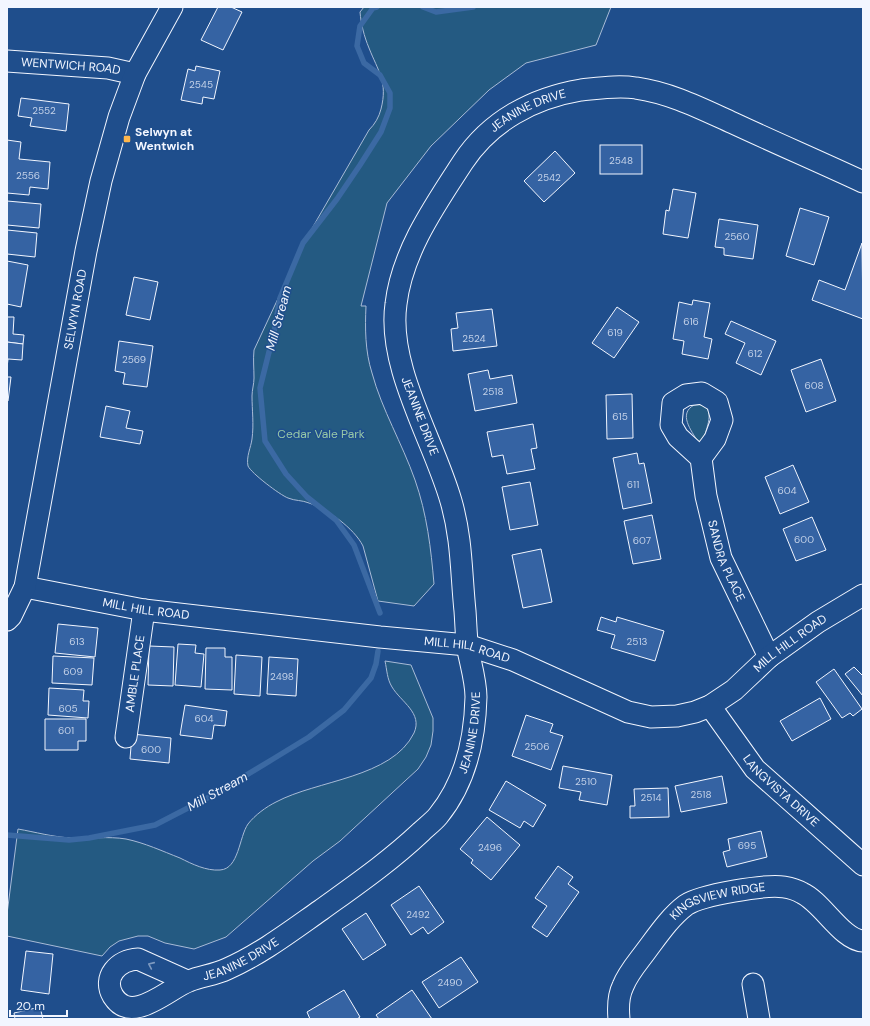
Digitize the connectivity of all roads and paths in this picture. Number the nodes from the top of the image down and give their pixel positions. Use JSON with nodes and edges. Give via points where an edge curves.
{"nodes":[{"id":1,"x":172,"y":7,"type":"edge"},
{"id":2,"x":7,"y":61,"type":"edge"},
{"id":3,"x":135,"y":74,"type":"junction"},
{"id":4,"x":863,"y":182,"type":"edge"},
{"id":5,"x":701,"y":458,"type":"dead end"},
{"id":6,"x":25,"y":587,"type":"junction"},
{"id":7,"x":863,"y":595,"type":"edge"},
{"id":8,"x":144,"y":610,"type":"junction"},
{"id":9,"x":7,"y":620,"type":"edge"},
{"id":10,"x":468,"y":644,"type":"junction"},
{"id":11,"x":770,"y":657,"type":"junction"},
{"id":12,"x":710,"y":706,"type":"junction"},
{"id":13,"x":126,"y":737,"type":"dead end"},
{"id":14,"x":863,"y":865,"type":"edge"},
{"id":15,"x":863,"y":941,"type":"edge"},
{"id":16,"x":187,"y":981,"type":"dead end"},
{"id":17,"x":753,"y":984,"type":"dead end"},
{"id":18,"x":619,"y":1019,"type":"edge"},
{"id":19,"x":759,"y":1019,"type":"edge"}],
"edges":[{"from":1,"to":3,"type":"street","name":"SELWYN ROAD"},
{"from":2,"to":3,"type":"street","name":"WENTWICH ROAD","via":[[108,68]]},
{"from":3,"to":6,"type":"street","name":"SELWYN ROAD","via":[[115,131],[89,235]]},
{"from":4,"to":10,"type":"street","name":"JEANINE DRIVE","via":[[677,98],[633,88],[596,88],[566,93],[537,102],[508,117],[473,148],[423,225],[403,274],[396,305],[395,333],[401,364],[451,500],[461,551]]},
{"from":5,"to":11,"type":"street","name":"SANDRA PLACE","via":[[706,496],[721,558]]},
{"from":6,"to":8,"type":"street","name":"MILL HILL ROAD"},
{"from":6,"to":9,"type":"street","name":"SELWYN ROAD"},
{"from":7,"to":11,"type":"street","name":"MILL HILL ROAD","via":[[818,622]]},
{"from":8,"to":10,"type":"street","name":"MILL HILL ROAD","via":[[380,637]]},
{"from":8,"to":13,"type":"street","name":"AMBLE PLACE"},
{"from":10,"to":12,"type":"street","name":"MILL HILL ROAD","via":[[513,660],[628,712],[651,717],[677,716]]},
{"from":10,"to":16,"type":"street","name":"JEANINE DRIVE","via":[[476,694],[472,740],[460,781],[438,816],[370,876],[253,956],[227,969]]},
{"from":11,"to":12,"type":"street","name":"MILL HILL ROAD","via":[[734,690]]},
{"from":12,"to":14,"type":"street","name":"LANGVISTA DRIVE","via":[[755,768]]},
{"from":15,"to":18,"type":"street","name":"KINGSVIEW RIDGE","via":[[845,932],[820,905],[803,893],[784,887],[762,886],[701,898],[687,904],[675,915],[632,969],[622,987],[618,1005]]},
{"from":17,"to":19,"type":"street"}]}
